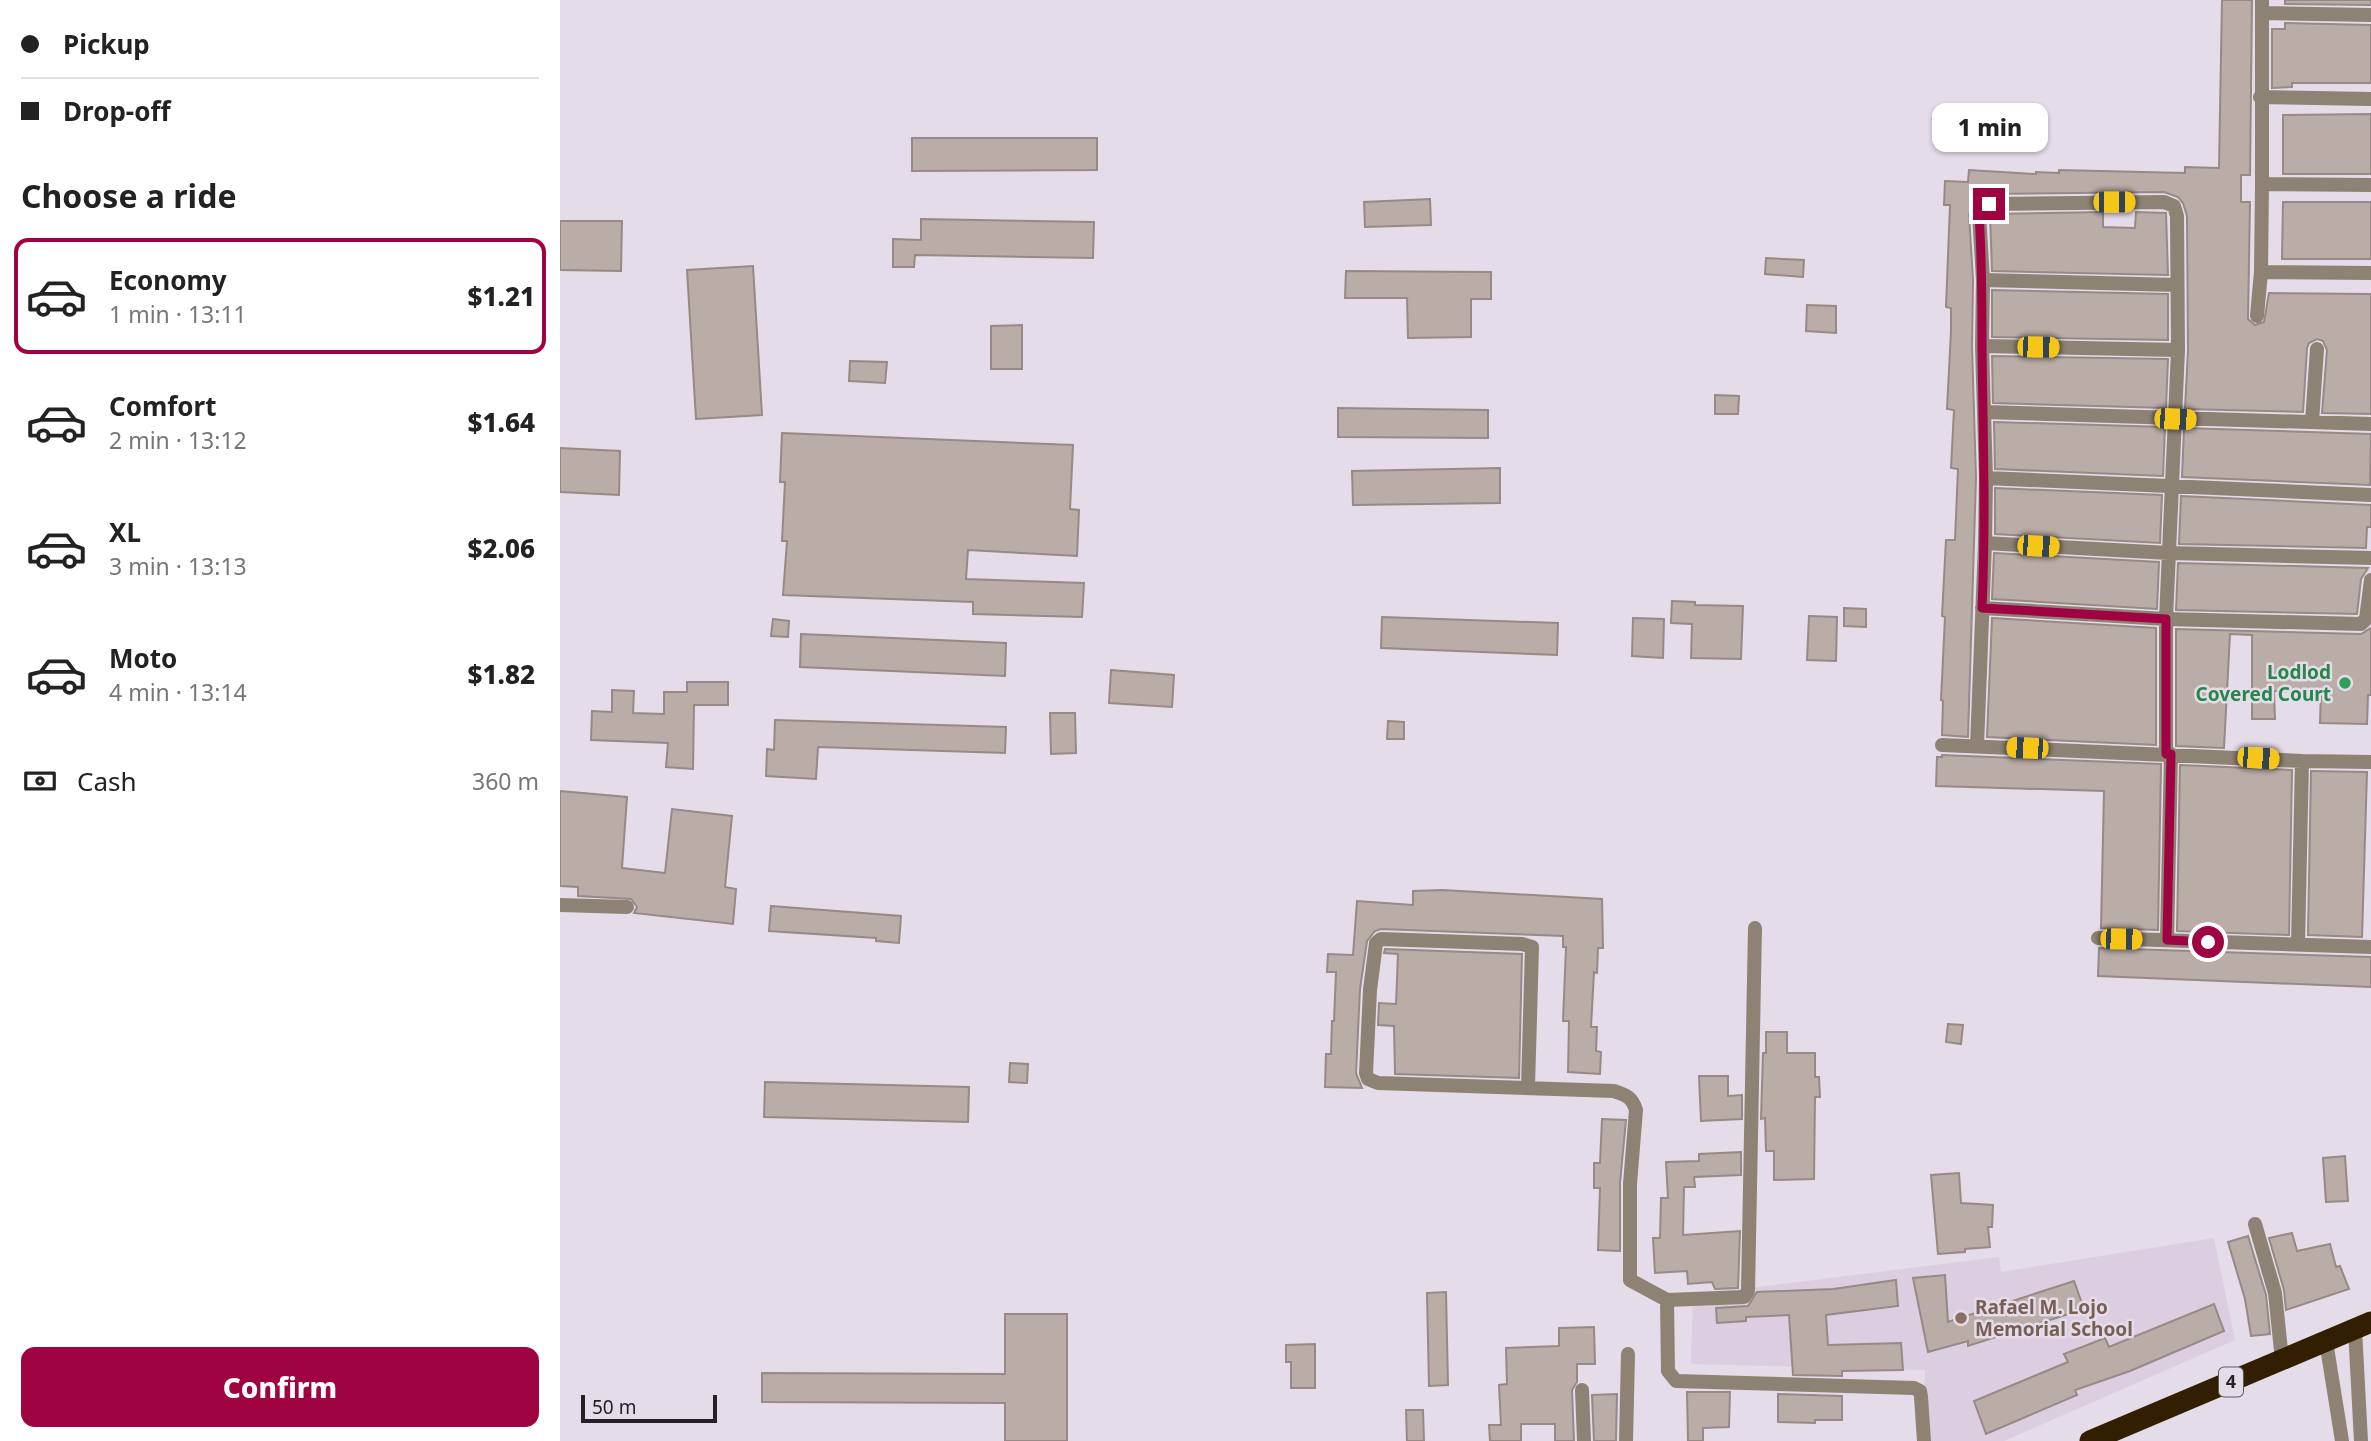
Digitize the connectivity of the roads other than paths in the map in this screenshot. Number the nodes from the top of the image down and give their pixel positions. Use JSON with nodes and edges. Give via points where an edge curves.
{"nodes":[{"id":1,"x":2262,"y":6,"type":"edge"},
{"id":2,"x":2371,"y":15,"type":"edge"},
{"id":3,"x":2260,"y":97,"type":"junction"},
{"id":4,"x":2371,"y":99,"type":"edge"},
{"id":5,"x":2262,"y":184,"type":"junction"},
{"id":6,"x":2371,"y":185,"type":"edge"},
{"id":7,"x":2261,"y":272,"type":"junction"},
{"id":8,"x":2371,"y":272,"type":"edge"},
{"id":9,"x":1983,"y":280,"type":"junction"},
{"id":10,"x":2177,"y":285,"type":"junction"},
{"id":11,"x":2257,"y":316,"type":"dead end"},
{"id":12,"x":1982,"y":346,"type":"junction"},
{"id":13,"x":2317,"y":349,"type":"dead end"},
{"id":14,"x":2178,"y":350,"type":"junction"},
{"id":15,"x":1984,"y":412,"type":"junction"},
{"id":16,"x":2175,"y":419,"type":"junction"},
{"id":17,"x":2312,"y":422,"type":"junction"},
{"id":18,"x":2371,"y":424,"type":"edge"},
{"id":19,"x":1986,"y":478,"type":"junction"},
{"id":20,"x":2172,"y":486,"type":"junction"},
{"id":21,"x":2371,"y":495,"type":"edge"},
{"id":22,"x":1985,"y":543,"type":"junction"},
{"id":23,"x":2169,"y":553,"type":"junction"},
{"id":24,"x":2371,"y":558,"type":"edge"},
{"id":25,"x":2371,"y":580,"type":"edge"},
{"id":26,"x":1982,"y":608,"type":"junction"},
{"id":27,"x":2166,"y":619,"type":"junction"},
{"id":28,"x":1942,"y":745,"type":"dead end"},
{"id":29,"x":1977,"y":746,"type":"junction"},
{"id":30,"x":2168,"y":754,"type":"junction"},
{"id":31,"x":2302,"y":761,"type":"junction"},
{"id":32,"x":2371,"y":762,"type":"edge"},
{"id":33,"x":560,"y":905,"type":"edge"},
{"id":34,"x":627,"y":907,"type":"dead end"},
{"id":35,"x":1755,"y":928,"type":"dead end"},
{"id":36,"x":2098,"y":938,"type":"dead end"},
{"id":37,"x":2167,"y":940,"type":"junction"},
{"id":38,"x":2298,"y":944,"type":"junction"},
{"id":39,"x":2371,"y":947,"type":"edge"},
{"id":40,"x":1528,"y":1087,"type":"junction"},
{"id":41,"x":2255,"y":1224,"type":"dead end"},
{"id":42,"x":1667,"y":1300,"type":"junction"},
{"id":43,"x":2363,"y":1326,"type":"edge"},
{"id":44,"x":2326,"y":1341,"type":"junction"},
{"id":45,"x":1628,"y":1354,"type":"dead end"},
{"id":46,"x":2282,"y":1360,"type":"junction"},
{"id":47,"x":1582,"y":1390,"type":"dead end"},
{"id":48,"x":1584,"y":1441,"type":"edge"},
{"id":49,"x":1626,"y":1441,"type":"edge"},
{"id":50,"x":1924,"y":1441,"type":"edge"},
{"id":51,"x":2091,"y":1441,"type":"edge"},
{"id":52,"x":2342,"y":1441,"type":"edge"},
{"id":53,"x":2361,"y":1441,"type":"edge"}],
"edges":[{"from":1,"to":2,"type":"street"},
{"from":1,"to":3,"type":"street"},
{"from":3,"to":4,"type":"street"},
{"from":3,"to":5,"type":"street"},
{"from":5,"to":6,"type":"street"},
{"from":5,"to":7,"type":"street"},
{"from":7,"to":8,"type":"street"},
{"from":7,"to":11,"type":"street"},
{"from":9,"to":10,"type":"street"},
{"from":9,"to":10,"type":"street","via":[[1979,214],[1989,204],[2164,202],[2174,206],[2177,216]]},
{"from":9,"to":12,"type":"street"},
{"from":10,"to":14,"type":"street"},
{"from":12,"to":14,"type":"street"},
{"from":12,"to":15,"type":"street"},
{"from":13,"to":17,"type":"street"},
{"from":14,"to":16,"type":"street"},
{"from":15,"to":16,"type":"street"},
{"from":15,"to":19,"type":"street"},
{"from":16,"to":17,"type":"street"},
{"from":16,"to":20,"type":"street"},
{"from":17,"to":18,"type":"street"},
{"from":19,"to":20,"type":"street"},
{"from":19,"to":22,"type":"street"},
{"from":20,"to":21,"type":"street"},
{"from":20,"to":23,"type":"street"},
{"from":22,"to":23,"type":"street"},
{"from":22,"to":26,"type":"street"},
{"from":23,"to":24,"type":"street"},
{"from":23,"to":27,"type":"street"},
{"from":25,"to":27,"type":"street","via":[[2366,619],[2361,624]]},
{"from":26,"to":27,"type":"street"},
{"from":26,"to":29,"type":"street"},
{"from":27,"to":30,"type":"street"},
{"from":28,"to":29,"type":"street"},
{"from":29,"to":30,"type":"street"},
{"from":30,"to":31,"type":"street"},
{"from":30,"to":37,"type":"street"},
{"from":31,"to":32,"type":"street"},
{"from":31,"to":38,"type":"street"},
{"from":33,"to":34,"type":"street"},
{"from":35,"to":42,"type":"street","via":[[1748,1291],[1744,1297]]},
{"from":36,"to":37,"type":"street"},
{"from":37,"to":38,"type":"street"},
{"from":38,"to":39,"type":"street"},
{"from":40,"to":40,"type":"street","via":[[1388,1084],[1368,1079],[1370,990],[1377,943],[1381,939],[1462,941],[1532,947]]},
{"from":40,"to":42,"type":"street","via":[[1614,1091],[1633,1101],[1630,1280]]},
{"from":41,"to":46,"type":"street","via":[[2274,1293]]},
{"from":42,"to":50,"type":"street","via":[[1668,1371],[1676,1381],[1914,1388],[1922,1396]]},
{"from":43,"to":44,"type":"highway","number":"4"},
{"from":43,"to":53,"type":"street"},
{"from":44,"to":46,"type":"highway","number":"4"},
{"from":44,"to":52,"type":"street"},
{"from":45,"to":49,"type":"street"},
{"from":46,"to":51,"type":"highway","number":"4"},
{"from":47,"to":48,"type":"street"}]}
